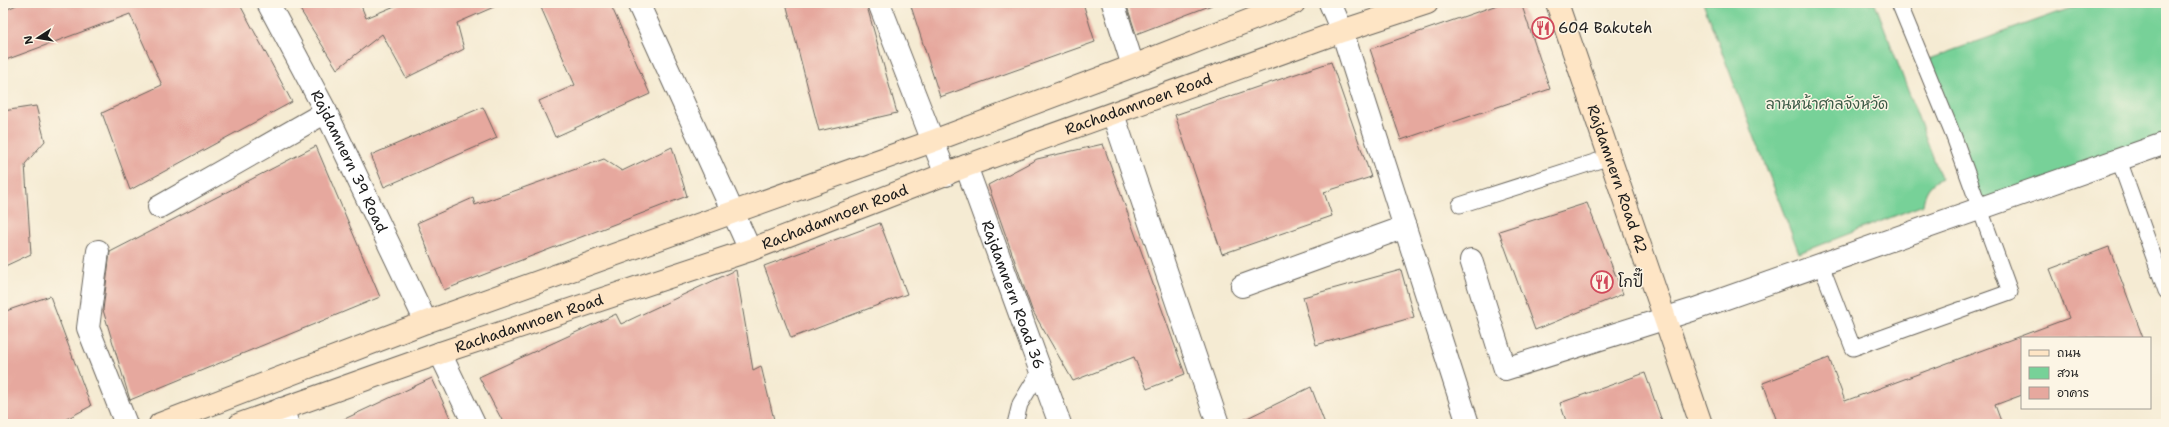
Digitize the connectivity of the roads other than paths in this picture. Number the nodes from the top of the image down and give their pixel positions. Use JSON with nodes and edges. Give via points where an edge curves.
{"nodes":[{"id":1,"x":268,"y":3,"type":"edge"},
{"id":2,"x":638,"y":3,"type":"edge"},
{"id":3,"x":879,"y":3,"type":"edge"},
{"id":4,"x":1113,"y":3,"type":"edge"},
{"id":5,"x":1294,"y":3,"type":"edge"},
{"id":6,"x":1330,"y":3,"type":"edge"},
{"id":7,"x":1427,"y":3,"type":"edge"},
{"id":8,"x":1557,"y":3,"type":"edge"},
{"id":9,"x":1899,"y":3,"type":"edge"},
{"id":10,"x":1342,"y":31,"type":"junction"},
{"id":11,"x":1133,"y":66,"type":"junction"},
{"id":12,"x":326,"y":112,"type":"junction"},
{"id":13,"x":1113,"y":114,"type":"junction"},
{"id":14,"x":932,"y":141,"type":"junction"},
{"id":15,"x":2166,"y":143,"type":"edge"},
{"id":16,"x":1610,"y":157,"type":"junction"},
{"id":17,"x":2119,"y":160,"type":"junction"},
{"id":18,"x":966,"y":166,"type":"junction"},
{"id":19,"x":946,"y":175,"type":"junction"},
{"id":20,"x":1460,"y":205,"type":"dead end"},
{"id":21,"x":159,"y":206,"type":"dead end"},
{"id":22,"x":1980,"y":209,"type":"junction"},
{"id":23,"x":734,"y":212,"type":"junction"},
{"id":24,"x":1405,"y":227,"type":"junction"},
{"id":25,"x":750,"y":250,"type":"junction"},
{"id":26,"x":98,"y":251,"type":"dead end"},
{"id":27,"x":1471,"y":260,"type":"dead end"},
{"id":28,"x":1822,"y":265,"type":"junction"},
{"id":29,"x":1242,"y":286,"type":"dead end"},
{"id":30,"x":2166,"y":290,"type":"edge"},
{"id":31,"x":1665,"y":319,"type":"junction"},
{"id":32,"x":426,"y":322,"type":"junction"},
{"id":33,"x":440,"y":353,"type":"junction"},
{"id":34,"x":1040,"y":371,"type":"junction"},
{"id":35,"x":285,"y":416,"type":"edge"},
{"id":36,"x":126,"y":424,"type":"edge"},
{"id":37,"x":160,"y":424,"type":"edge"},
{"id":38,"x":240,"y":424,"type":"edge"},
{"id":39,"x":474,"y":424,"type":"edge"},
{"id":40,"x":1015,"y":424,"type":"edge"},
{"id":41,"x":1060,"y":424,"type":"edge"},
{"id":42,"x":1218,"y":424,"type":"edge"},
{"id":43,"x":1468,"y":424,"type":"edge"},
{"id":44,"x":1701,"y":424,"type":"edge"}],
"edges":[{"from":1,"to":12,"type":"street","name":"Rajdamnern 39 Road"},
{"from":2,"to":23,"type":"street"},
{"from":3,"to":14,"type":"street"},
{"from":4,"to":11,"type":"street"},
{"from":5,"to":11,"type":"main road"},
{"from":6,"to":10,"type":"street"},
{"from":7,"to":10,"type":"main road","name":"Rachadamnoen Road"},
{"from":8,"to":16,"type":"main road","name":"Rajdamnern Road 42"},
{"from":9,"to":22,"type":"lane","via":[[1954,137]]},
{"from":10,"to":13,"type":"main road","name":"Rachadamnoen Road"},
{"from":10,"to":24,"type":"street"},
{"from":11,"to":14,"type":"main road"},
{"from":12,"to":21,"type":"street"},
{"from":12,"to":32,"type":"street","name":"Rajdamnern 39 Road"},
{"from":13,"to":18,"type":"main road","name":"Rachadamnoen Road"},
{"from":13,"to":42,"type":"street"},
{"from":14,"to":19,"type":"street"},
{"from":14,"to":23,"type":"main road"},
{"from":15,"to":17,"type":"street"},
{"from":16,"to":20,"type":"lane"},
{"from":16,"to":31,"type":"main road","name":"Rajdamnern Road 42"},
{"from":17,"to":22,"type":"street"},
{"from":17,"to":30,"type":"lane"},
{"from":18,"to":19,"type":"main road","name":"Rachadamnoen Road"},
{"from":18,"to":34,"type":"street","name":"Rajdamnern Road 36"},
{"from":19,"to":25,"type":"main road","name":"Rachadamnoen Road"},
{"from":22,"to":28,"type":"street"},
{"from":22,"to":28,"type":"lane","via":[[2010,292],[1852,348]]},
{"from":23,"to":25,"type":"street"},
{"from":23,"to":32,"type":"main road"},
{"from":24,"to":29,"type":"street"},
{"from":24,"to":43,"type":"street"},
{"from":25,"to":33,"type":"main road","name":"Rachadamnoen Road"},
{"from":26,"to":36,"type":"street","via":[[88,328]]},
{"from":27,"to":31,"type":"street","via":[[1505,369]]},
{"from":28,"to":31,"type":"street"},
{"from":31,"to":44,"type":"main road","name":"Rajdamnern Road 42"},
{"from":32,"to":33,"type":"main road"},
{"from":32,"to":37,"type":"main road"},
{"from":33,"to":35,"type":"main road","name":"Rachadamnoen Road"},
{"from":33,"to":39,"type":"street"},
{"from":34,"to":40,"type":"lane","via":[[1020,404]]},
{"from":34,"to":41,"type":"street","name":"Rajdamnern Road 36"},
{"from":35,"to":38,"type":"main road","name":"Rachadamnoen Road"}]}
